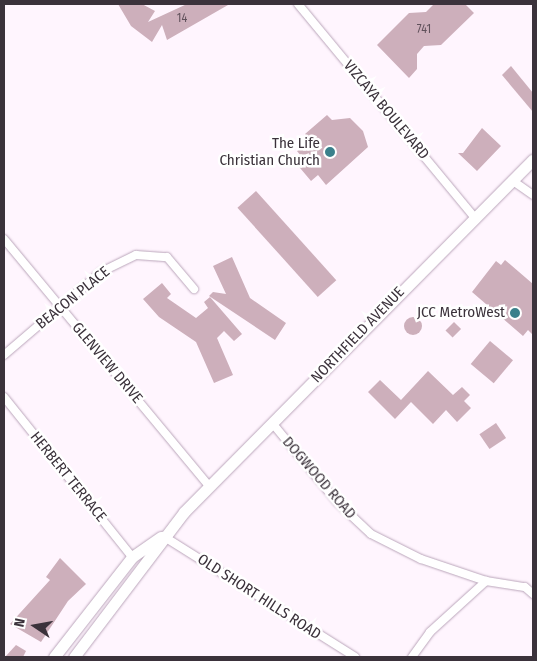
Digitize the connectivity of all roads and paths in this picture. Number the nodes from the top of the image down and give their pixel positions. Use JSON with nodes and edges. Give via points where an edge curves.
{"nodes":[{"id":1,"x":298,"y":4,"type":"edge"},
{"id":2,"x":533,"y":159,"type":"edge"},
{"id":3,"x":513,"y":182,"type":"junction"},
{"id":4,"x":533,"y":195,"type":"edge"},
{"id":5,"x":474,"y":217,"type":"junction"},
{"id":6,"x":4,"y":239,"type":"edge"},
{"id":7,"x":194,"y":289,"type":"dead end"},
{"id":8,"x":61,"y":307,"type":"junction"},
{"id":9,"x":4,"y":355,"type":"edge"},
{"id":10,"x":4,"y":398,"type":"edge"},
{"id":11,"x":273,"y":424,"type":"junction"},
{"id":12,"x":210,"y":487,"type":"junction"},
{"id":13,"x":163,"y":536,"type":"junction"},
{"id":14,"x":132,"y":557,"type":"junction"},
{"id":15,"x":486,"y":581,"type":"junction"},
{"id":16,"x":529,"y":586,"type":"edge"},
{"id":17,"x":533,"y":594,"type":"edge"},
{"id":18,"x":109,"y":609,"type":"junction"},
{"id":19,"x":54,"y":657,"type":"edge"},
{"id":20,"x":74,"y":657,"type":"edge"},
{"id":21,"x":355,"y":657,"type":"edge"},
{"id":22,"x":412,"y":657,"type":"edge"}],
"edges":[{"from":1,"to":5,"type":"street","name":"VIZCAYA BOULEVARD"},
{"from":2,"to":3,"type":"main road","name":"NORTHFIELD AVENUE"},
{"from":3,"to":4,"type":"street"},
{"from":3,"to":5,"type":"main road","name":"NORTHFIELD AVENUE"},
{"from":5,"to":11,"type":"main road","name":"NORTHFIELD AVENUE"},
{"from":6,"to":8,"type":"street","name":"GLENVIEW DRIVE"},
{"from":7,"to":8,"type":"street","name":"BEACON PLACE","via":[[167,257],[136,255],[101,272]]},
{"from":8,"to":9,"type":"street","name":"BEACON PLACE"},
{"from":8,"to":12,"type":"street","name":"GLENVIEW DRIVE"},
{"from":10,"to":14,"type":"street","name":"HERBERT TERRACE"},
{"from":11,"to":12,"type":"main road","name":"NORTHFIELD AVENUE"},
{"from":11,"to":15,"type":"street","name":"DOGWOOD ROAD","via":[[338,503],[370,534],[421,559]]},
{"from":12,"to":13,"type":"main road","name":"NORTHFIELD AVENUE"},
{"from":13,"to":14,"type":"main road"},
{"from":13,"to":18,"type":"main road","via":[[147,566]]},
{"from":13,"to":21,"type":"street","name":"OLD SHORT HILLS ROAD"},
{"from":14,"to":18,"type":"main road","via":[[137,567],[108,600]]},
{"from":14,"to":19,"type":"main road"},
{"from":15,"to":16,"type":"street","name":"DOGWOOD ROAD"},
{"from":15,"to":22,"type":"street","via":[[430,632]]},
{"from":16,"to":17,"type":"street","name":"DOGWOOD ROAD"},
{"from":18,"to":20,"type":"main road"}]}
